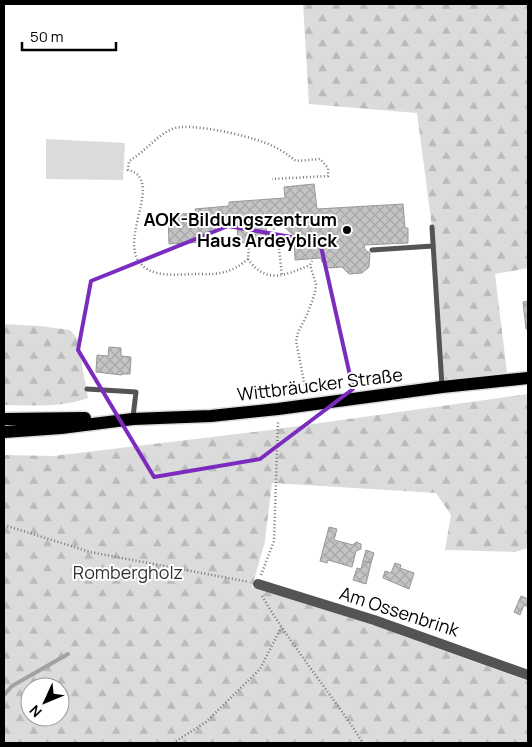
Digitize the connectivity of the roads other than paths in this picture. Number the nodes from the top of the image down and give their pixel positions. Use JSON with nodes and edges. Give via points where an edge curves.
{"nodes":[{"id":1,"x":432,"y":227,"type":"dead end"},
{"id":2,"x":433,"y":246,"type":"junction"},
{"id":3,"x":372,"y":250,"type":"dead end"},
{"id":4,"x":528,"y":378,"type":"edge"},
{"id":5,"x":442,"y":387,"type":"junction"},
{"id":6,"x":86,"y":389,"type":"dead end"},
{"id":7,"x":4,"y":418,"type":"edge"},
{"id":8,"x":133,"y":419,"type":"junction"},
{"id":9,"x":115,"y":421,"type":"junction"},
{"id":10,"x":4,"y":432,"type":"edge"},
{"id":11,"x":258,"y":584,"type":"road end"},
{"id":12,"x":528,"y":675,"type":"edge"}],
"edges":[{"from":1,"to":2,"type":"lane"},
{"from":2,"to":3,"type":"lane"},
{"from":2,"to":5,"type":"lane"},
{"from":4,"to":5,"type":"main road","name":"Wittbräucker Straße"},
{"from":5,"to":8,"type":"main road","name":"Wittbräucker Straße","via":[[278,409]]},
{"from":6,"to":8,"type":"lane","via":[[136,392]]},
{"from":7,"to":9,"type":"main road"},
{"from":8,"to":9,"type":"main road","name":"Wittbräucker Straße"},
{"from":9,"to":10,"type":"main road"},
{"from":11,"to":12,"type":"street","name":"Am Ossenbrink","via":[[374,620]]}]}
